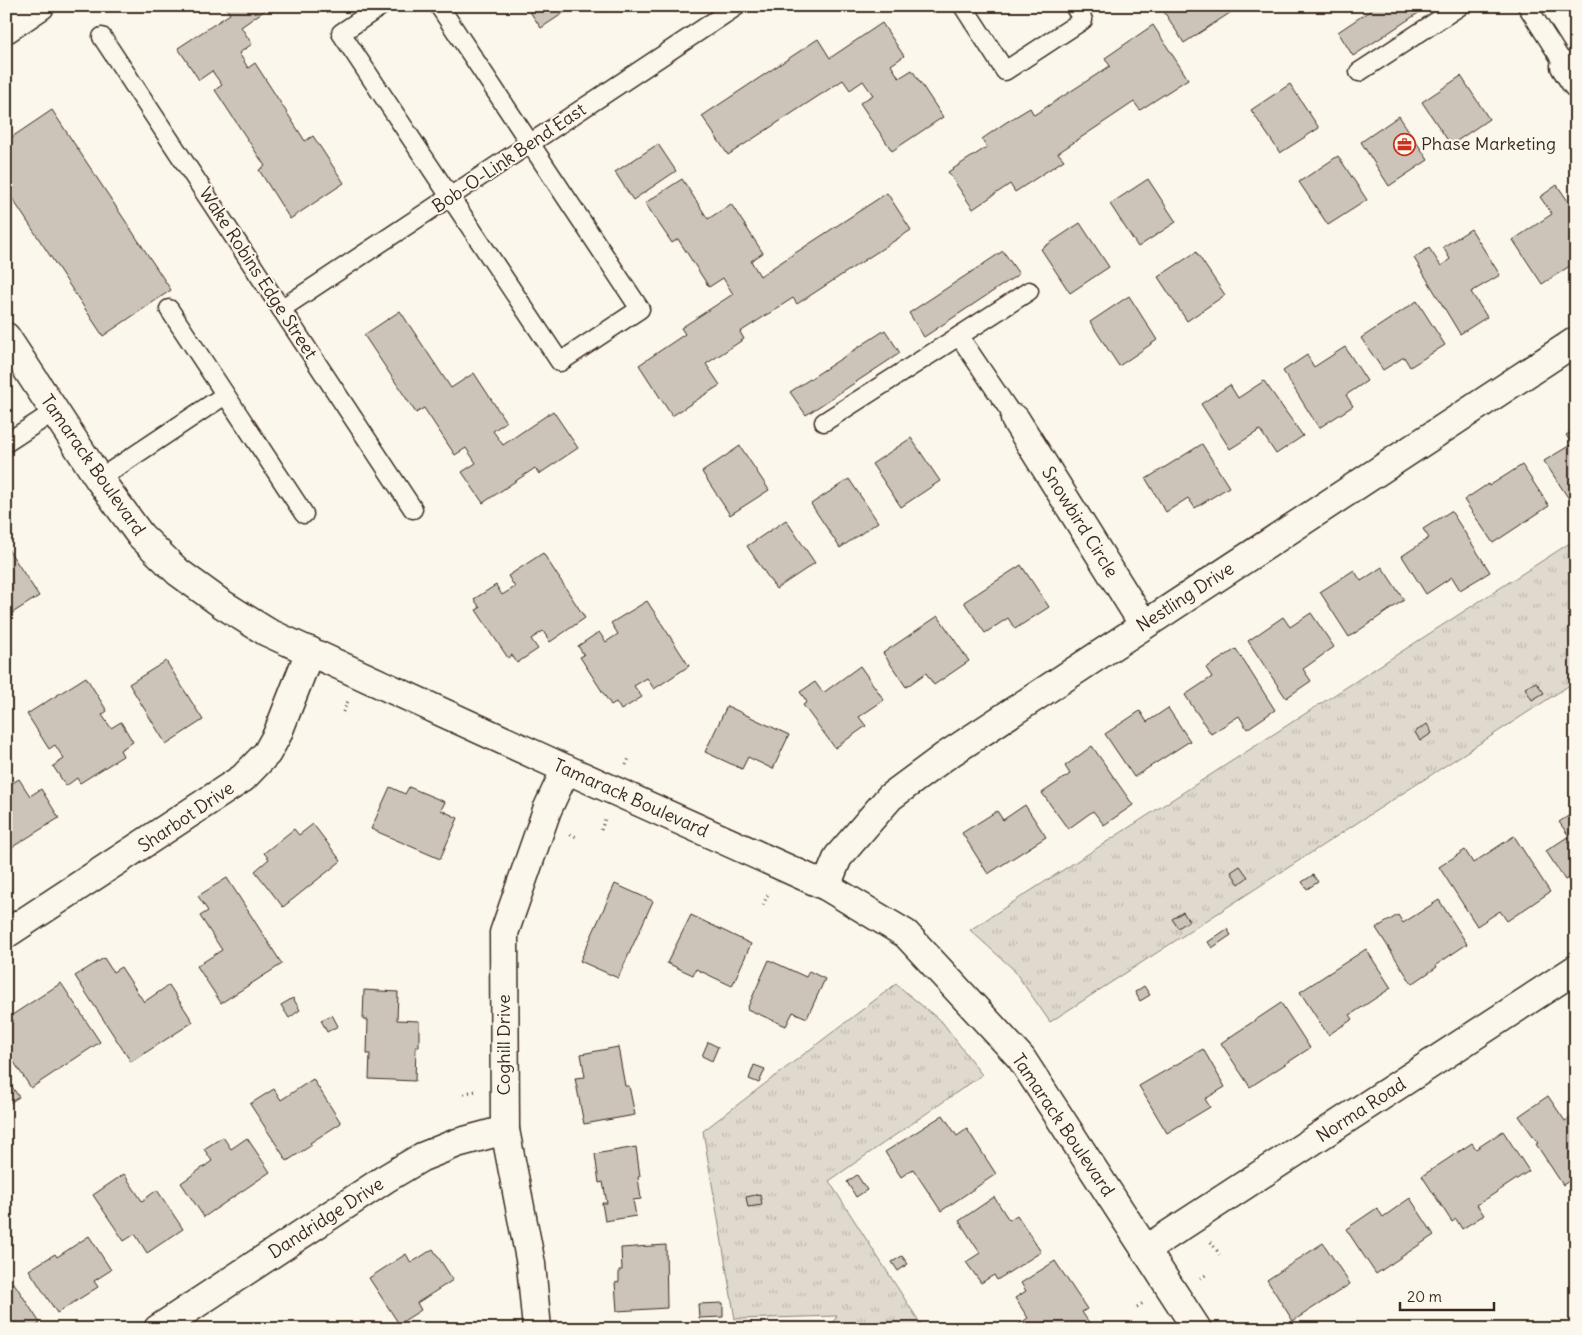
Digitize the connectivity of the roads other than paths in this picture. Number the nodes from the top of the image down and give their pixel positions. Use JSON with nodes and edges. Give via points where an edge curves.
{"nodes":[{"id":1,"x":40,"y":6,"type":"edge"},
{"id":2,"x":381,"y":6,"type":"edge"},
{"id":3,"x":439,"y":6,"type":"edge"},
{"id":4,"x":737,"y":6,"type":"edge"},
{"id":5,"x":963,"y":6,"type":"edge"},
{"id":6,"x":1074,"y":6,"type":"edge"},
{"id":7,"x":1460,"y":6,"type":"edge"},
{"id":8,"x":1527,"y":6,"type":"edge"},
{"id":9,"x":6,"y":29,"type":"edge"},
{"id":10,"x":102,"y":37,"type":"dead end"},
{"id":11,"x":1359,"y":72,"type":"dead end"},
{"id":12,"x":1570,"y":74,"type":"edge"},
{"id":13,"x":531,"y":144,"type":"junction"},
{"id":14,"x":450,"y":197,"type":"junction"},
{"id":15,"x":1029,"y":291,"type":"dead end"},
{"id":16,"x":169,"y":309,"type":"dead end"},
{"id":17,"x":281,"y":309,"type":"junction"},
{"id":18,"x":959,"y":336,"type":"junction"},
{"id":19,"x":6,"y":337,"type":"edge"},
{"id":20,"x":1576,"y":341,"type":"edge"},
{"id":21,"x":225,"y":395,"type":"junction"},
{"id":22,"x":55,"y":411,"type":"junction"},
{"id":23,"x":1015,"y":419,"type":"joint"},
{"id":24,"x":824,"y":422,"type":"dead end"},
{"id":25,"x":6,"y":443,"type":"edge"},
{"id":26,"x":99,"y":480,"type":"junction"},
{"id":27,"x":413,"y":509,"type":"dead end"},
{"id":28,"x":304,"y":514,"type":"dead end"},
{"id":29,"x":1144,"y":624,"type":"junction"},
{"id":30,"x":310,"y":652,"type":"junction"},
{"id":31,"x":566,"y":769,"type":"junction"},
{"id":32,"x":826,"y":886,"type":"junction"},
{"id":33,"x":6,"y":934,"type":"edge"},
{"id":34,"x":1576,"y":970,"type":"edge"},
{"id":35,"x":505,"y":1130,"type":"junction"},
{"id":36,"x":1145,"y":1250,"type":"junction"},
{"id":37,"x":158,"y":1329,"type":"edge"},
{"id":38,"x":537,"y":1329,"type":"edge"},
{"id":39,"x":1197,"y":1329,"type":"edge"}],
"edges":[{"from":1,"to":9,"type":"street"},
{"from":2,"to":14,"type":"lane","via":[[341,33]]},
{"from":3,"to":13,"type":"lane"},
{"from":4,"to":13,"type":"lane","name":"Bob-O-Link Bend East"},
{"from":5,"to":6,"type":"lane","via":[[1005,71],[1083,20]]},
{"from":7,"to":11,"type":"lane"},
{"from":8,"to":12,"type":"lane"},
{"from":10,"to":17,"type":"lane","name":"Wake Robins Edge Street"},
{"from":13,"to":14,"type":"lane","name":"Bob-O-Link Bend East"},
{"from":13,"to":14,"type":"lane","via":[[640,309],[560,362]]},
{"from":14,"to":17,"type":"lane","name":"Bob-O-Link Bend East"},
{"from":15,"to":18,"type":"lane"},
{"from":16,"to":21,"type":"lane"},
{"from":17,"to":27,"type":"lane","name":"Wake Robins Edge Street"},
{"from":18,"to":23,"type":"lane"},
{"from":18,"to":24,"type":"lane"},
{"from":19,"to":22,"type":"street","name":"Tamarack Boulevard"},
{"from":20,"to":29,"type":"street","name":"Nestling Drive"},
{"from":21,"to":26,"type":"lane"},
{"from":21,"to":28,"type":"lane"},
{"from":22,"to":25,"type":"lane"},
{"from":22,"to":26,"type":"street","name":"Tamarack Boulevard"},
{"from":23,"to":29,"type":"street","name":"Snowbird Circle"},
{"from":26,"to":30,"type":"street","name":"Tamarack Boulevard","via":[[140,535],[178,572],[267,632]]},
{"from":29,"to":32,"type":"street","name":"Nestling Drive","via":[[944,757],[890,797],[838,856]]},
{"from":30,"to":31,"type":"street","name":"Tamarack Boulevard"},
{"from":30,"to":33,"type":"street","name":"Sharbot Drive","via":[[277,735],[267,753],[243,778]]},
{"from":31,"to":32,"type":"street","name":"Tamarack Boulevard"},
{"from":31,"to":35,"type":"street","name":"Coghill Drive","via":[[547,810],[504,933]]},
{"from":32,"to":36,"type":"street","name":"Tamarack Boulevard","via":[[906,934],[1021,1058]]},
{"from":34,"to":36,"type":"street","name":"Norma Road"},
{"from":35,"to":37,"type":"street","name":"Dandridge Drive","via":[[463,1140],[422,1157]]},
{"from":35,"to":38,"type":"street","name":"Coghill Drive","via":[[531,1264]]},
{"from":36,"to":39,"type":"street","name":"Tamarack Boulevard"}]}
